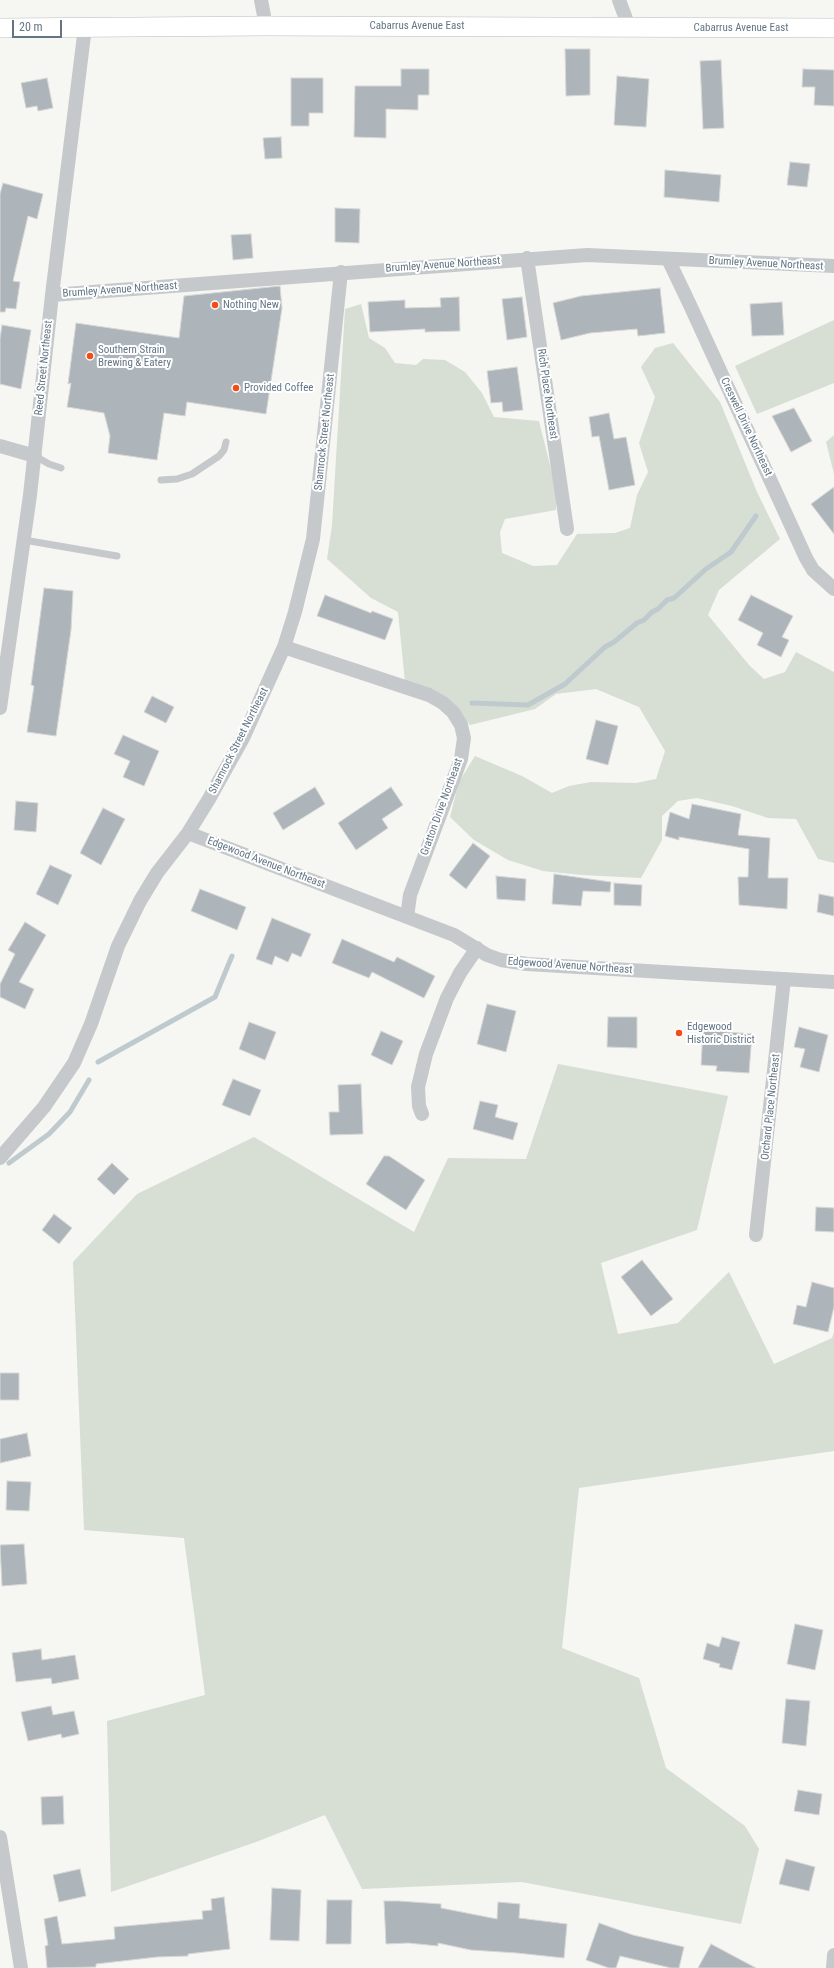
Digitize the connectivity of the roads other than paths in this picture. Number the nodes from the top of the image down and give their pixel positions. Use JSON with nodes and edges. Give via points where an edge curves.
{"nodes":[{"id":1,"x":261,"y":0,"type":"edge"},
{"id":2,"x":619,"y":0,"type":"edge"},
{"id":3,"x":266,"y":26,"type":"junction"},
{"id":4,"x":85,"y":27,"type":"junction"},
{"id":5,"x":629,"y":27,"type":"junction"},
{"id":6,"x":0,"y":28,"type":"edge"},
{"id":7,"x":834,"y":28,"type":"edge"},
{"id":8,"x":527,"y":258,"type":"junction"},
{"id":9,"x":668,"y":259,"type":"junction"},
{"id":10,"x":834,"y":266,"type":"edge"},
{"id":11,"x":341,"y":272,"type":"junction"},
{"id":12,"x":52,"y":295,"type":"junction"},
{"id":13,"x":226,"y":442,"type":"dead end"},
{"id":14,"x":0,"y":446,"type":"edge"},
{"id":15,"x":35,"y":456,"type":"junction"},
{"id":16,"x":61,"y":468,"type":"dead end"},
{"id":17,"x":161,"y":480,"type":"dead end"},
{"id":18,"x":567,"y":529,"type":"dead end"},
{"id":19,"x":24,"y":540,"type":"junction"},
{"id":20,"x":117,"y":556,"type":"dead end"},
{"id":21,"x":834,"y":589,"type":"edge"},
{"id":22,"x":284,"y":647,"type":"junction"},
{"id":23,"x":0,"y":708,"type":"edge"},
{"id":24,"x":188,"y":833,"type":"junction"},
{"id":25,"x":407,"y":917,"type":"junction"},
{"id":26,"x":477,"y":948,"type":"junction"},
{"id":27,"x":784,"y":979,"type":"junction"},
{"id":28,"x":834,"y":982,"type":"edge"},
{"id":29,"x":422,"y":1114,"type":"dead end"},
{"id":30,"x":0,"y":1158,"type":"edge"},
{"id":31,"x":756,"y":1235,"type":"dead end"},
{"id":32,"x":0,"y":1837,"type":"edge"},
{"id":33,"x":834,"y":1955,"type":"edge"},
{"id":34,"x":21,"y":1968,"type":"edge"},
{"id":35,"x":832,"y":1968,"type":"edge"}],
"edges":[{"from":1,"to":3,"type":"street"},
{"from":2,"to":5,"type":"street"},
{"from":3,"to":4,"type":"main road","name":"Cabarrus Avenue East"},
{"from":3,"to":5,"type":"main road","name":"Cabarrus Avenue East"},
{"from":4,"to":6,"type":"main road","name":"Cabarrus Avenue East"},
{"from":4,"to":12,"type":"street","name":"Reed Street Northeast"},
{"from":5,"to":7,"type":"main road","name":"Cabarrus Avenue East"},
{"from":8,"to":9,"type":"street","name":"Brumley Avenue Northeast","via":[[588,255]]},
{"from":8,"to":11,"type":"street","name":"Brumley Avenue Northeast"},
{"from":8,"to":18,"type":"street","name":"Rich Place Northeast"},
{"from":9,"to":10,"type":"street","name":"Brumley Avenue Northeast"},
{"from":9,"to":21,"type":"street","name":"Creswell Drive Northeast","via":[[806,558],[813,570]]},
{"from":11,"to":12,"type":"street","name":"Brumley Avenue Northeast"},
{"from":11,"to":22,"type":"street","name":"Shamrock Street Northeast","via":[[313,540],[296,612]]},
{"from":12,"to":15,"type":"street","name":"Reed Street Northeast"},
{"from":13,"to":17,"type":"lane","via":[[219,456],[192,474],[176,480]]},
{"from":14,"to":15,"type":"street"},
{"from":15,"to":16,"type":"lane"},
{"from":15,"to":19,"type":"street","name":"Reed Street Northeast"},
{"from":19,"to":20,"type":"lane"},
{"from":19,"to":23,"type":"street","name":"Reed Street Northeast"},
{"from":22,"to":24,"type":"street","name":"Shamrock Street Northeast","via":[[243,738]]},
{"from":22,"to":25,"type":"street","name":"Gratton Drive Northeast","via":[[429,695],[444,703],[461,725],[464,738],[461,758],[410,895]]},
{"from":24,"to":25,"type":"street","name":"Edgewood Avenue Northeast"},
{"from":24,"to":30,"type":"street","name":"Shamrock Street Northeast","via":[[140,901],[118,946],[91,1024],[74,1063],[44,1106]]},
{"from":25,"to":26,"type":"street","name":"Edgewood Avenue Northeast","via":[[454,935]]},
{"from":26,"to":27,"type":"street","name":"Edgewood Avenue Northeast","via":[[501,960],[527,964]]},
{"from":26,"to":29,"type":"street","via":[[460,973],[426,1054],[418,1087]]},
{"from":27,"to":28,"type":"street","name":"Edgewood Avenue Northeast"},
{"from":27,"to":31,"type":"street","name":"Orchard Place Northeast"},
{"from":32,"to":34,"type":"street"},
{"from":33,"to":35,"type":"street"}]}
